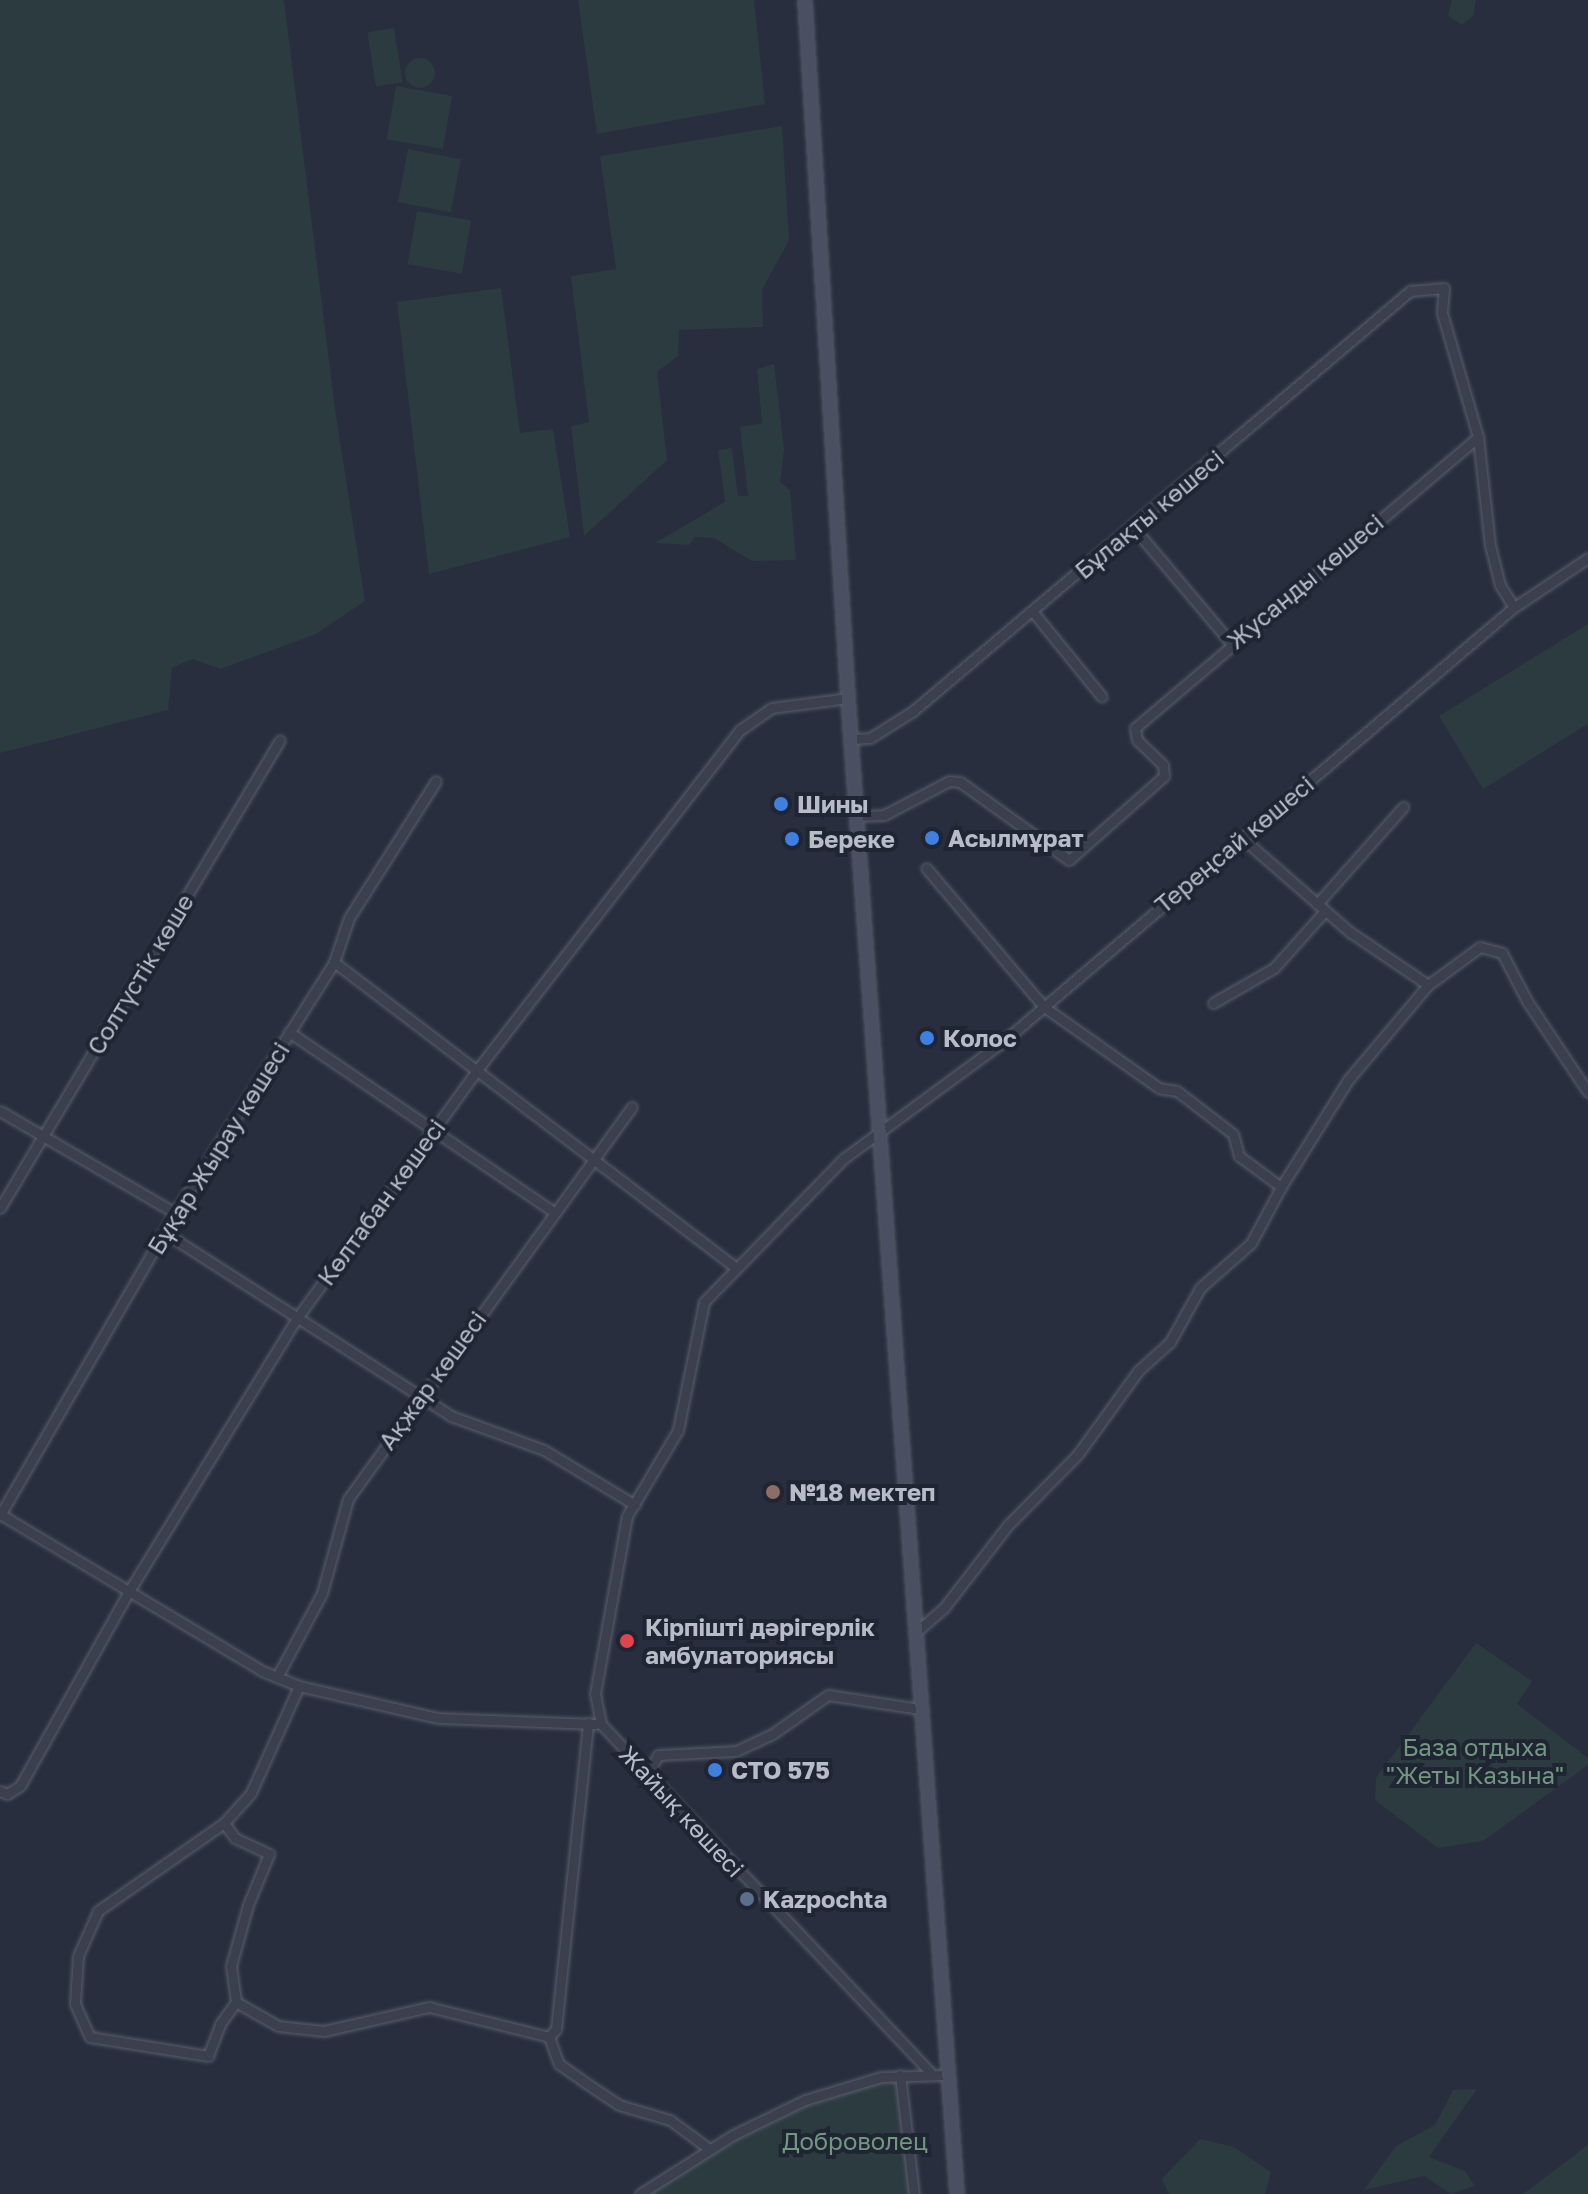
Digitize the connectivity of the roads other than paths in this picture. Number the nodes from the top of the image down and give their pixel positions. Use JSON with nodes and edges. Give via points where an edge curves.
{"nodes":[{"id":1,"x":805,"y":0,"type":"edge"},
{"id":2,"x":1478,"y":437,"type":"junction"},
{"id":3,"x":1134,"y":528,"type":"junction"},
{"id":4,"x":1588,"y":558,"type":"edge"},
{"id":5,"x":1514,"y":607,"type":"junction"},
{"id":6,"x":1033,"y":612,"type":"junction"},
{"id":7,"x":1231,"y":643,"type":"junction"},
{"id":8,"x":1102,"y":697,"type":"dead end"},
{"id":9,"x":848,"y":698,"type":"junction"},
{"id":10,"x":852,"y":739,"type":"junction"},
{"id":11,"x":280,"y":740,"type":"dead end"},
{"id":12,"x":436,"y":781,"type":"dead end"},
{"id":13,"x":1403,"y":807,"type":"dead end"},
{"id":14,"x":859,"y":816,"type":"junction"},
{"id":15,"x":1241,"y":837,"type":"junction"},
{"id":16,"x":926,"y":868,"type":"dead end"},
{"id":17,"x":1321,"y":907,"type":"junction"},
{"id":18,"x":334,"y":962,"type":"junction"},
{"id":19,"x":1428,"y":985,"type":"junction"},
{"id":20,"x":1213,"y":1003,"type":"dead end"},
{"id":21,"x":1044,"y":1007,"type":"junction"},
{"id":22,"x":289,"y":1032,"type":"junction"},
{"id":23,"x":477,"y":1070,"type":"junction"},
{"id":24,"x":1588,"y":1092,"type":"edge"},
{"id":25,"x":632,"y":1107,"type":"dead end"},
{"id":26,"x":0,"y":1111,"type":"edge"},
{"id":27,"x":880,"y":1130,"type":"junction"},
{"id":28,"x":433,"y":1131,"type":"junction"},
{"id":29,"x":42,"y":1138,"type":"junction"},
{"id":30,"x":593,"y":1159,"type":"junction"},
{"id":31,"x":1281,"y":1187,"type":"junction"},
{"id":32,"x":0,"y":1208,"type":"edge"},
{"id":33,"x":554,"y":1212,"type":"junction"},
{"id":34,"x":175,"y":1213,"type":"junction"},
{"id":35,"x":165,"y":1233,"type":"junction"},
{"id":36,"x":735,"y":1267,"type":"junction"},
{"id":37,"x":297,"y":1318,"type":"junction"},
{"id":38,"x":418,"y":1396,"type":"junction"},
{"id":39,"x":635,"y":1505,"type":"junction"},
{"id":40,"x":0,"y":1515,"type":"edge"},
{"id":41,"x":129,"y":1591,"type":"junction"},
{"id":42,"x":915,"y":1633,"type":"junction"},
{"id":43,"x":277,"y":1677,"type":"junction"},
{"id":44,"x":299,"y":1686,"type":"junction"},
{"id":45,"x":920,"y":1709,"type":"junction"},
{"id":46,"x":588,"y":1723,"type":"junction"},
{"id":47,"x":601,"y":1724,"type":"junction"},
{"id":48,"x":646,"y":1776,"type":"junction"},
{"id":49,"x":0,"y":1791,"type":"edge"},
{"id":50,"x":224,"y":1823,"type":"junction"},
{"id":51,"x":236,"y":2002,"type":"junction"},
{"id":52,"x":549,"y":2037,"type":"junction"},
{"id":53,"x":930,"y":2072,"type":"junction"},
{"id":54,"x":900,"y":2075,"type":"junction"},
{"id":55,"x":945,"y":2075,"type":"junction"},
{"id":56,"x":709,"y":2149,"type":"junction"},
{"id":57,"x":640,"y":2194,"type":"edge"},
{"id":58,"x":914,"y":2194,"type":"edge"},
{"id":59,"x":957,"y":2194,"type":"edge"}],
"edges":[{"from":1,"to":9,"type":"main road"},
{"from":2,"to":3,"type":"street","name":"Бұлақты көшесі","via":[[1448,343],[1444,288],[1410,291]]},
{"from":2,"to":5,"type":"street","via":[[1490,545],[1500,585]]},
{"from":2,"to":7,"type":"street","name":"Жусанды көшесі"},
{"from":3,"to":6,"type":"street","name":"Бұлақты көшесі"},
{"from":3,"to":7,"type":"street"},
{"from":4,"to":5,"type":"street","name":"Тереңсай көшесі"},
{"from":5,"to":15,"type":"street","name":"Тереңсай көшесі"},
{"from":6,"to":8,"type":"street"},
{"from":6,"to":10,"type":"street","name":"Бұлақты көшесі","via":[[913,711],[870,738]]},
{"from":7,"to":14,"type":"street","name":"Жусанды көшесі","via":[[1135,728],[1137,740],[1165,772],[1065,860],[960,782],[949,781],[884,815]]},
{"from":9,"to":10,"type":"main road"},
{"from":9,"to":23,"type":"street","name":"Көлтабан көшесі","via":[[771,708],[740,730]]},
{"from":10,"to":14,"type":"main road"},
{"from":11,"to":29,"type":"street","name":"Солтүстік көше"},
{"from":12,"to":18,"type":"street","name":"Бұқар Жырау көшесі","via":[[349,918]]},
{"from":13,"to":17,"type":"street"},
{"from":14,"to":27,"type":"main road"},
{"from":15,"to":17,"type":"street"},
{"from":15,"to":21,"type":"street","name":"Тереңсай көшесі"},
{"from":16,"to":21,"type":"street"},
{"from":17,"to":19,"type":"street"},
{"from":17,"to":20,"type":"street","via":[[1274,968]]},
{"from":18,"to":22,"type":"street","name":"Бұқар Жырау көшесі"},
{"from":18,"to":23,"type":"street"},
{"from":19,"to":24,"type":"street","via":[[1480,947],[1502,953]]},
{"from":19,"to":31,"type":"street","via":[[1348,1080]]},
{"from":21,"to":27,"type":"street","name":"Тереңсай көшесі"},
{"from":21,"to":31,"type":"street","via":[[1159,1088],[1177,1091],[1233,1134],[1239,1156]]},
{"from":22,"to":28,"type":"street"},
{"from":22,"to":34,"type":"street","name":"Бұқар Жырау көшесі"},
{"from":23,"to":28,"type":"street","name":"Көлтабан көшесі"},
{"from":23,"to":30,"type":"street"},
{"from":25,"to":30,"type":"street","name":"Ақжар көшесі"},
{"from":26,"to":29,"type":"street"},
{"from":27,"to":36,"type":"street","name":"Тереңсай көшесі","via":[[843,1159]]},
{"from":27,"to":42,"type":"main road"},
{"from":28,"to":33,"type":"street"},
{"from":28,"to":37,"type":"street","name":"Көлтабан көшесі"},
{"from":29,"to":32,"type":"street","name":"Солтүстік көше"},
{"from":29,"to":34,"type":"street"},
{"from":30,"to":33,"type":"street","name":"Ақжар көшесі"},
{"from":30,"to":36,"type":"street"},
{"from":31,"to":42,"type":"street","via":[[1251,1243],[1200,1288],[1170,1342],[1138,1371],[1078,1454],[1008,1525],[943,1609]]},
{"from":33,"to":38,"type":"street","name":"Ақжар көшесі"},
{"from":34,"to":35,"type":"street","name":"Бұқар Жырау көшесі"},
{"from":35,"to":37,"type":"street"},
{"from":35,"to":40,"type":"street","name":"Бұқар Жырау көшесі"},
{"from":36,"to":39,"type":"street","name":"Тереңсай көшесі","via":[[704,1302],[678,1430]]},
{"from":37,"to":38,"type":"street"},
{"from":37,"to":41,"type":"street","name":"Көлтабан көшесі"},
{"from":38,"to":39,"type":"street","via":[[451,1416],[544,1450]]},
{"from":38,"to":43,"type":"street","name":"Ақжар көшесі","via":[[348,1499],[322,1593]]},
{"from":39,"to":47,"type":"street","name":"Тереңсай көшесі","via":[[627,1516],[595,1694]]},
{"from":40,"to":41,"type":"street"},
{"from":41,"to":43,"type":"street"},
{"from":41,"to":49,"type":"street","name":"Көлтабан көшесі","via":[[20,1786],[7,1794]]},
{"from":42,"to":45,"type":"main road"},
{"from":43,"to":44,"type":"street"},
{"from":44,"to":46,"type":"street","via":[[438,1718]]},
{"from":44,"to":50,"type":"street","via":[[251,1793]]},
{"from":45,"to":48,"type":"street","via":[[828,1695],[771,1735],[736,1751],[658,1755]]},
{"from":45,"to":55,"type":"main road"},
{"from":46,"to":47,"type":"street"},
{"from":46,"to":52,"type":"street","via":[[556,2029]]},
{"from":47,"to":48,"type":"street","name":"Жайық көшесі"},
{"from":48,"to":53,"type":"street","name":"Жайық көшесі"},
{"from":50,"to":51,"type":"street","via":[[235,1838],[269,1854],[231,1966]]},
{"from":50,"to":51,"type":"street","via":[[98,1911],[78,1956],[75,2004],[90,2037],[208,2056],[220,2024]]},
{"from":51,"to":52,"type":"street","via":[[278,2026],[324,2031],[429,2007]]},
{"from":52,"to":56,"type":"street","via":[[559,2064],[583,2081],[619,2105],[670,2120]]},
{"from":53,"to":54,"type":"street"},
{"from":53,"to":55,"type":"street"},
{"from":54,"to":56,"type":"street","via":[[805,2100]]},
{"from":54,"to":58,"type":"street"},
{"from":55,"to":59,"type":"main road"},
{"from":56,"to":57,"type":"street"}]}
